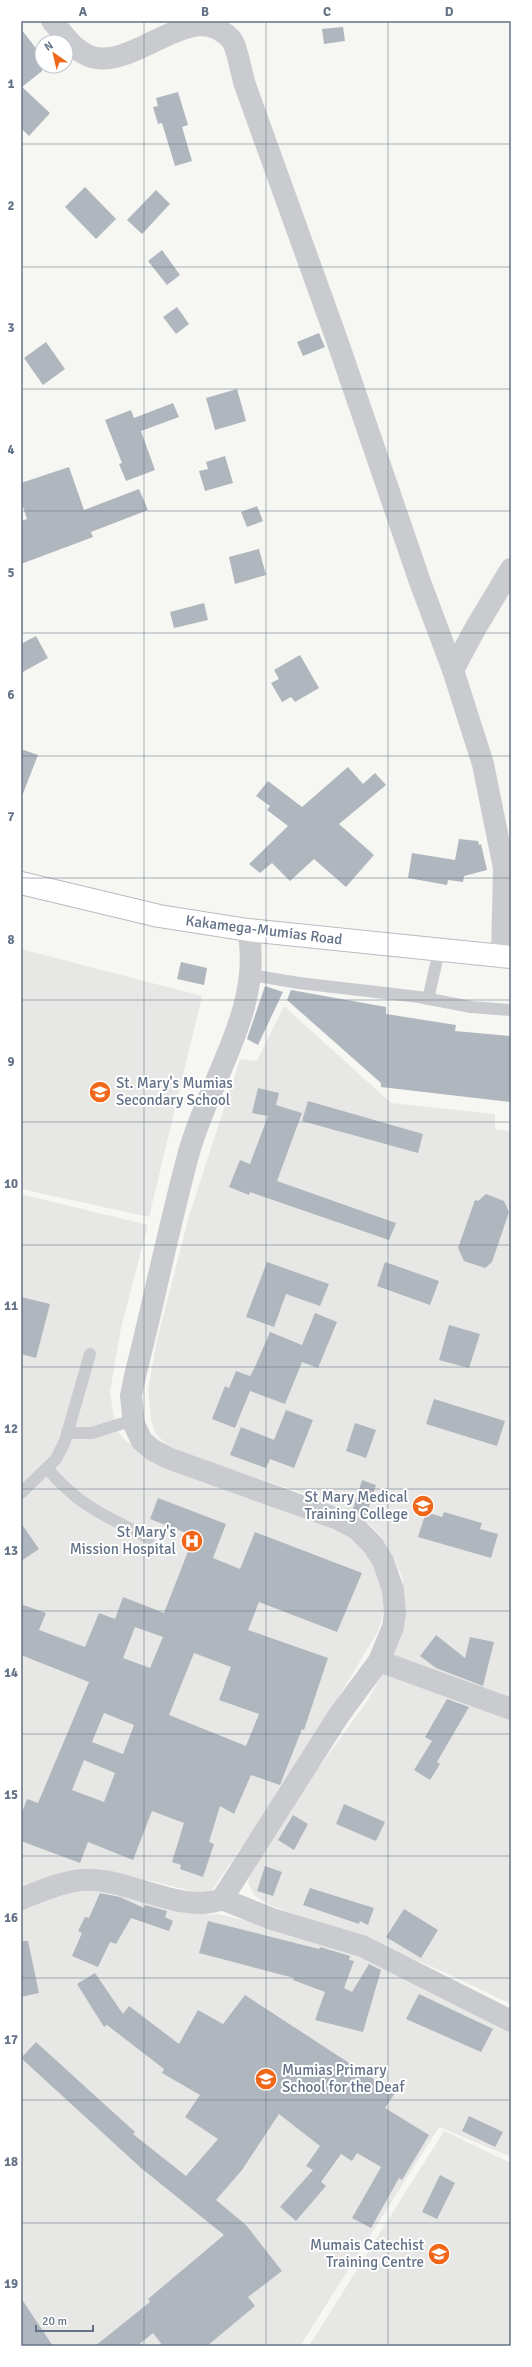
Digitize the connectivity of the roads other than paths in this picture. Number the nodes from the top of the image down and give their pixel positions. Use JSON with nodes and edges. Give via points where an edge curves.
{"nodes":[{"id":1,"x":52,"y":21,"type":"edge"},
{"id":2,"x":225,"y":28,"type":"edge"},
{"id":3,"x":511,"y":569,"type":"edge"},
{"id":4,"x":453,"y":670,"type":"junction"},
{"id":5,"x":21,"y":883,"type":"edge"},
{"id":6,"x":248,"y":930,"type":"junction"},
{"id":7,"x":439,"y":952,"type":"junction"},
{"id":8,"x":506,"y":957,"type":"edge"},
{"id":9,"x":251,"y":974,"type":"junction"},
{"id":10,"x":428,"y":999,"type":"junction"},
{"id":11,"x":511,"y":1010,"type":"edge"},
{"id":12,"x":90,"y":1354,"type":"dead end"},
{"id":13,"x":133,"y":1420,"type":"junction"},
{"id":14,"x":67,"y":1433,"type":"junction"},
{"id":15,"x":48,"y":1469,"type":"junction"},
{"id":16,"x":21,"y":1493,"type":"edge"},
{"id":17,"x":149,"y":1538,"type":"dead end"},
{"id":18,"x":379,"y":1661,"type":"junction"},
{"id":19,"x":511,"y":1709,"type":"edge"},
{"id":20,"x":21,"y":1899,"type":"edge"},
{"id":21,"x":222,"y":1899,"type":"junction"},
{"id":22,"x":511,"y":2020,"type":"edge"}],
"edges":[{"from":1,"to":2,"type":"street","via":[[74,47],[99,59],[124,55],[166,36],[201,25]]},
{"from":2,"to":4,"type":"street","via":[[234,43],[244,86],[338,340],[420,582]]},
{"from":3,"to":4,"type":"street"},
{"from":4,"to":8,"type":"street","via":[[483,764],[504,868]]},
{"from":5,"to":6,"type":"highway","name":"Kakamega-Mumias Road","via":[[159,916]]},
{"from":6,"to":7,"type":"highway","name":"Kakamega-Mumias Road"},
{"from":6,"to":9,"type":"street","via":[[252,950]]},
{"from":7,"to":8,"type":"highway","name":"Kakamega-Mumias Road"},
{"from":7,"to":10,"type":"lane"},
{"from":9,"to":10,"type":"lane","via":[[299,984]]},
{"from":9,"to":13,"type":"street","via":[[235,1031],[190,1151],[135,1376],[131,1396]]},
{"from":10,"to":11,"type":"lane","via":[[471,1007]]},
{"from":12,"to":14,"type":"lane"},
{"from":13,"to":14,"type":"lane","via":[[92,1433]]},
{"from":13,"to":18,"type":"street","via":[[142,1441],[168,1458],[338,1519],[366,1537],[383,1561],[393,1590],[393,1627]]},
{"from":14,"to":15,"type":"lane","via":[[56,1459]]},
{"from":15,"to":16,"type":"lane"},
{"from":15,"to":17,"type":"lane","via":[[62,1487],[84,1504]]},
{"from":18,"to":19,"type":"street"},
{"from":18,"to":21,"type":"street","via":[[338,1715]]},
{"from":20,"to":21,"type":"street","via":[[61,1885],[94,1880],[137,1888],[196,1904]]},
{"from":21,"to":22,"type":"street","via":[[272,1919],[362,1946]]}]}
